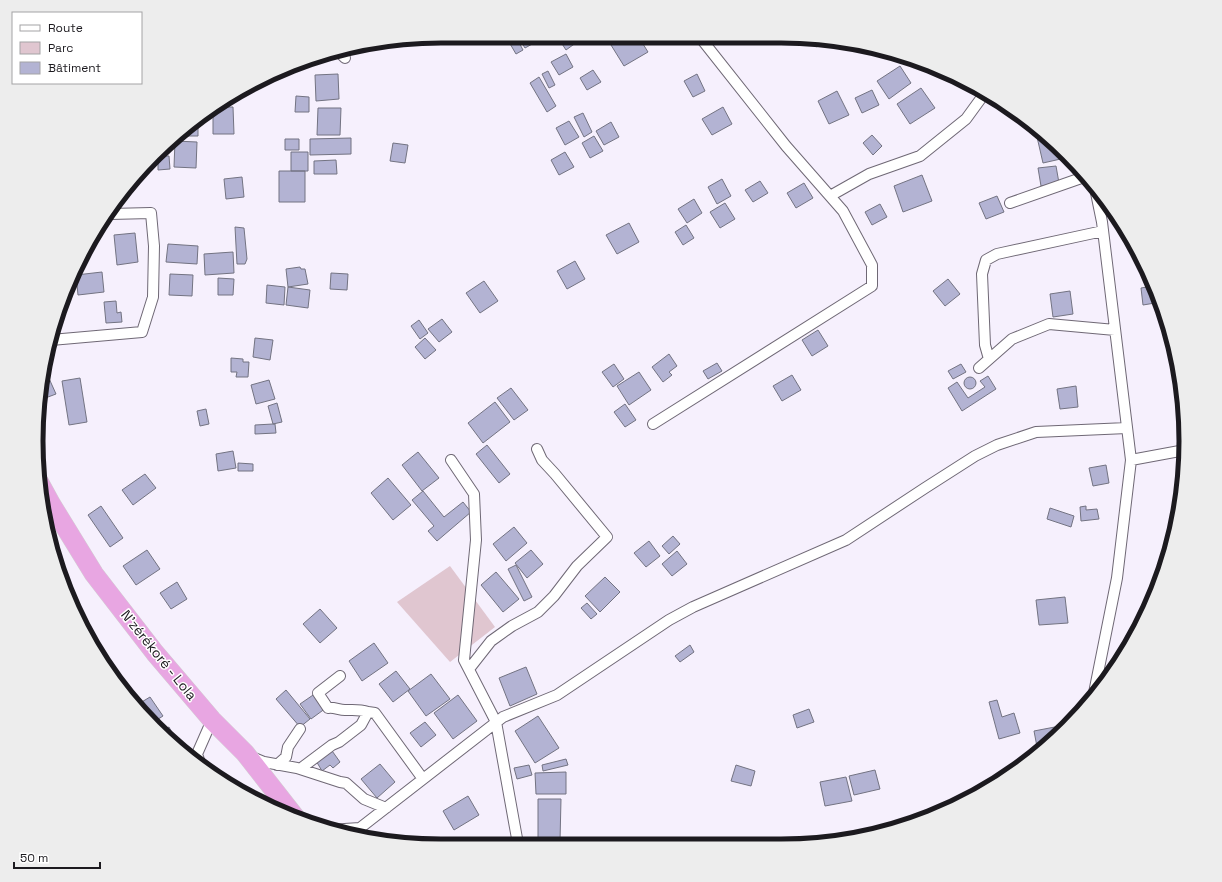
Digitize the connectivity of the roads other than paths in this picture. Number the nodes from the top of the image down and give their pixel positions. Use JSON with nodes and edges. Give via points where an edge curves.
{"nodes":[{"id":1,"x":705,"y":43,"type":"edge"},
{"id":2,"x":343,"y":56,"type":"edge"},
{"id":3,"x":345,"y":58,"type":"dead end"},
{"id":4,"x":982,"y":97,"type":"edge"},
{"id":5,"x":1080,"y":179,"type":"edge"},
{"id":6,"x":830,"y":196,"type":"junction"},
{"id":7,"x":1097,"y":199,"type":"edge"},
{"id":8,"x":1010,"y":204,"type":"dead end"},
{"id":9,"x":114,"y":214,"type":"edge"},
{"id":10,"x":1103,"y":231,"type":"junction"},
{"id":11,"x":1115,"y":330,"type":"junction"},
{"id":12,"x":57,"y":340,"type":"edge"},
{"id":13,"x":990,"y":359,"type":"junction"},
{"id":14,"x":979,"y":368,"type":"dead end"},
{"id":15,"x":654,"y":424,"type":"dead end"},
{"id":16,"x":1127,"y":428,"type":"junction"},
{"id":17,"x":537,"y":449,"type":"dead end"},
{"id":18,"x":1179,"y":451,"type":"edge"},
{"id":19,"x":451,"y":460,"type":"dead end"},
{"id":20,"x":1131,"y":460,"type":"junction"},
{"id":21,"x":47,"y":496,"type":"edge"},
{"id":22,"x":469,"y":669,"type":"junction"},
{"id":23,"x":340,"y":676,"type":"dead end"},
{"id":24,"x":1096,"y":685,"type":"edge"},
{"id":25,"x":368,"y":712,"type":"junction"},
{"id":26,"x":212,"y":720,"type":"junction"},
{"id":27,"x":496,"y":722,"type":"junction"},
{"id":28,"x":300,"y":729,"type":"dead end"},
{"id":29,"x":245,"y":753,"type":"junction"},
{"id":30,"x":197,"y":755,"type":"edge"},
{"id":31,"x":277,"y":765,"type":"junction"},
{"id":32,"x":300,"y":769,"type":"junction"},
{"id":33,"x":423,"y":779,"type":"junction"},
{"id":34,"x":386,"y":808,"type":"junction"},
{"id":35,"x":289,"y":809,"type":"edge"},
{"id":36,"x":353,"y":828,"type":"edge"},
{"id":37,"x":517,"y":839,"type":"edge"}],
"edges":[{"from":1,"to":6,"type":"street","via":[[786,146]]},
{"from":2,"to":3,"type":"street"},
{"from":4,"to":6,"type":"street","via":[[966,119],[920,156],[869,174]]},
{"from":5,"to":8,"type":"street"},
{"from":6,"to":15,"type":"street","via":[[843,211],[872,265],[872,286]]},
{"from":7,"to":10,"type":"street"},
{"from":9,"to":12,"type":"street","via":[[151,213],[154,246],[153,297],[142,332]]},
{"from":10,"to":11,"type":"street"},
{"from":10,"to":13,"type":"street","via":[[997,254],[986,260],[982,274],[985,345]]},
{"from":11,"to":13,"type":"street","via":[[1049,324],[1012,339]]},
{"from":11,"to":16,"type":"street"},
{"from":13,"to":14,"type":"street"},
{"from":16,"to":20,"type":"street"},
{"from":16,"to":27,"type":"street","via":[[1036,432],[997,445],[975,456],[846,540],[693,607],[669,620],[557,695]]},
{"from":17,"to":22,"type":"street","via":[[542,460],[607,537],[577,566],[538,612],[491,641]]},
{"from":18,"to":20,"type":"street"},
{"from":19,"to":22,"type":"street","via":[[474,494],[476,540],[464,660]]},
{"from":20,"to":24,"type":"street","via":[[1116,578]]},
{"from":21,"to":26,"type":"highway","name":"N'zérékoré - Lola","via":[[94,574],[155,653]]},
{"from":22,"to":27,"type":"street"},
{"from":23,"to":25,"type":"street","via":[[318,693],[328,708]]},
{"from":25,"to":32,"type":"street","via":[[361,725]]},
{"from":25,"to":33,"type":"street","via":[[376,713]]},
{"from":26,"to":29,"type":"highway","name":"N'zérékoré - Lola"},
{"from":26,"to":30,"type":"street"},
{"from":27,"to":33,"type":"street"},
{"from":27,"to":37,"type":"street"},
{"from":28,"to":31,"type":"street","via":[[288,746],[286,757]]},
{"from":29,"to":31,"type":"street"},
{"from":29,"to":35,"type":"highway","name":"N'zérékoré - Lola"},
{"from":31,"to":32,"type":"street"},
{"from":32,"to":34,"type":"street","via":[[346,783],[364,799]]},
{"from":33,"to":34,"type":"street"},
{"from":34,"to":36,"type":"street","via":[[360,828]]}]}
